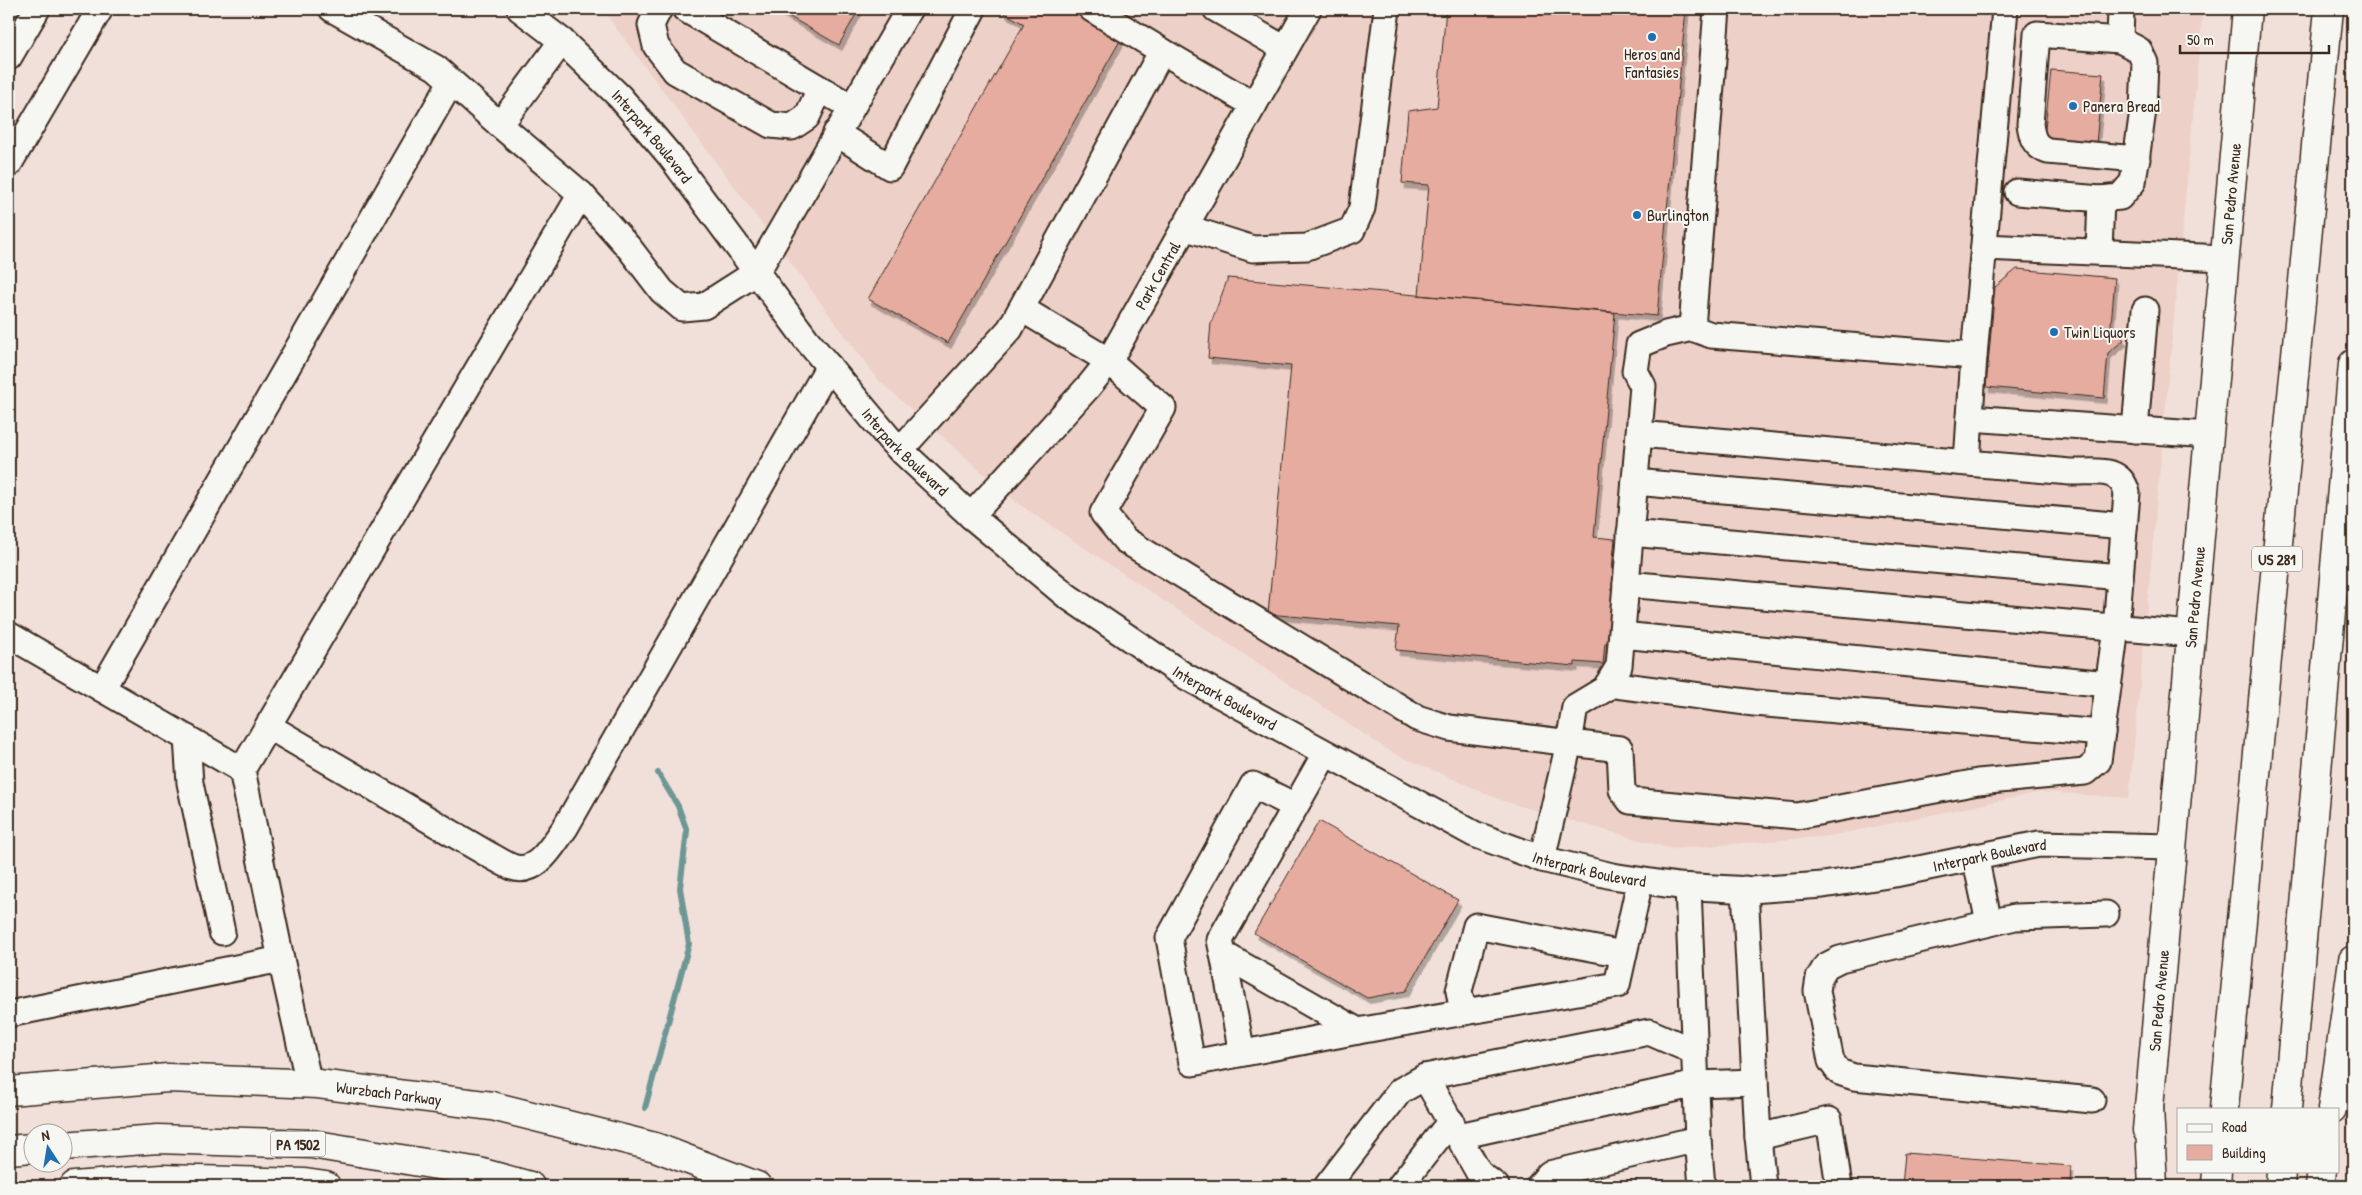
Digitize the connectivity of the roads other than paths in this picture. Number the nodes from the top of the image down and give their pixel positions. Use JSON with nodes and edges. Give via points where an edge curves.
{"nodes":[{"id":1,"x":37,"y":9,"type":"edge"},
{"id":2,"x":100,"y":9,"type":"edge"},
{"id":3,"x":332,"y":9,"type":"edge"},
{"id":4,"x":520,"y":9,"type":"edge"},
{"id":5,"x":659,"y":9,"type":"edge"},
{"id":6,"x":685,"y":9,"type":"edge"},
{"id":7,"x":909,"y":9,"type":"edge"},
{"id":8,"x":973,"y":9,"type":"edge"},
{"id":9,"x":1092,"y":9,"type":"edge"},
{"id":10,"x":1216,"y":9,"type":"edge"},
{"id":11,"x":1308,"y":9,"type":"edge"},
{"id":12,"x":1387,"y":9,"type":"edge"},
{"id":13,"x":1717,"y":9,"type":"edge"},
{"id":14,"x":2005,"y":9,"type":"edge"},
{"id":15,"x":2121,"y":9,"type":"edge"},
{"id":16,"x":2247,"y":9,"type":"edge"},
{"id":17,"x":2329,"y":9,"type":"edge"},
{"id":18,"x":2120,"y":40,"type":"junction"},
{"id":19,"x":562,"y":41,"type":"junction"},
{"id":20,"x":1285,"y":49,"type":"junction"},
{"id":21,"x":1162,"y":51,"type":"junction"},
{"id":22,"x":9,"y":57,"type":"edge"},
{"id":23,"x":451,"y":82,"type":"junction"},
{"id":24,"x":820,"y":89,"type":"junction"},
{"id":25,"x":1254,"y":105,"type":"junction"},
{"id":26,"x":851,"y":107,"type":"junction"},
{"id":27,"x":500,"y":125,"type":"junction"},
{"id":28,"x":836,"y":133,"type":"junction"},
{"id":29,"x":2138,"y":159,"type":"junction"},
{"id":30,"x":9,"y":164,"type":"edge"},
{"id":31,"x":2018,"y":192,"type":"dead end"},
{"id":32,"x":580,"y":194,"type":"junction"},
{"id":33,"x":2102,"y":199,"type":"junction"},
{"id":34,"x":1184,"y":227,"type":"junction"},
{"id":35,"x":1984,"y":247,"type":"junction"},
{"id":36,"x":2099,"y":252,"type":"junction"},
{"id":37,"x":2224,"y":258,"type":"junction"},
{"id":38,"x":757,"y":272,"type":"junction"},
{"id":39,"x":1022,"y":309,"type":"junction"},
{"id":40,"x":2145,"y":310,"type":"dead end"},
{"id":41,"x":1692,"y":328,"type":"junction"},
{"id":42,"x":1974,"y":356,"type":"junction"},
{"id":43,"x":1108,"y":361,"type":"junction"},
{"id":44,"x":2353,"y":364,"type":"edge"},
{"id":45,"x":829,"y":366,"type":"junction"},
{"id":46,"x":1970,"y":418,"type":"junction"},
{"id":47,"x":2135,"y":430,"type":"junction"},
{"id":48,"x":1639,"y":434,"type":"junction"},
{"id":49,"x":2209,"y":435,"type":"junction"},
{"id":50,"x":900,"y":450,"type":"junction"},
{"id":51,"x":1967,"y":462,"type":"junction"},
{"id":52,"x":1635,"y":482,"type":"junction"},
{"id":53,"x":971,"y":516,"type":"junction"},
{"id":54,"x":2124,"y":526,"type":"junction"},
{"id":55,"x":1630,"y":533,"type":"junction"},
{"id":56,"x":2120,"y":577,"type":"junction"},
{"id":57,"x":1626,"y":584,"type":"junction"},
{"id":58,"x":2116,"y":628,"type":"junction"},
{"id":59,"x":2191,"y":634,"type":"junction"},
{"id":60,"x":9,"y":635,"type":"edge"},
{"id":61,"x":1622,"y":635,"type":"junction"},
{"id":62,"x":1608,"y":684,"type":"junction"},
{"id":63,"x":2108,"y":684,"type":"junction"},
{"id":64,"x":102,"y":689,"type":"junction"},
{"id":65,"x":268,"y":726,"type":"junction"},
{"id":66,"x":2102,"y":733,"type":"junction"},
{"id":67,"x":187,"y":738,"type":"junction"},
{"id":68,"x":1569,"y":743,"type":"junction"},
{"id":69,"x":1325,"y":754,"type":"junction"},
{"id":70,"x":242,"y":770,"type":"junction"},
{"id":71,"x":1295,"y":806,"type":"junction"},
{"id":72,"x":2172,"y":847,"type":"junction"},
{"id":73,"x":1975,"y":856,"type":"junction"},
{"id":74,"x":1542,"y":859,"type":"junction"},
{"id":75,"x":1640,"y":881,"type":"junction"},
{"id":76,"x":1688,"y":887,"type":"junction"},
{"id":77,"x":1745,"y":889,"type":"junction"},
{"id":78,"x":2106,"y":914,"type":"dead end"},
{"id":79,"x":1989,"y":923,"type":"junction"},
{"id":80,"x":222,"y":932,"type":"dead end"},
{"id":81,"x":1223,"y":954,"type":"junction"},
{"id":82,"x":1624,"y":954,"type":"junction"},
{"id":83,"x":281,"y":959,"type":"junction"},
{"id":84,"x":2353,"y":960,"type":"edge"},
{"id":85,"x":1463,"y":1012,"type":"junction"},
{"id":86,"x":9,"y":1014,"type":"edge"},
{"id":87,"x":1358,"y":1031,"type":"junction"},
{"id":88,"x":1695,"y":1052,"type":"junction"},
{"id":89,"x":1242,"y":1053,"type":"junction"},
{"id":90,"x":1425,"y":1077,"type":"junction"},
{"id":91,"x":1755,"y":1082,"type":"junction"},
{"id":92,"x":309,"y":1084,"type":"junction"},
{"id":93,"x":1697,"y":1084,"type":"junction"},
{"id":94,"x":9,"y":1092,"type":"edge"},
{"id":95,"x":2092,"y":1100,"type":"dead end"},
{"id":96,"x":2149,"y":1108,"type":"junction"},
{"id":97,"x":2224,"y":1108,"type":"edge"},
{"id":98,"x":2287,"y":1108,"type":"edge"},
{"id":99,"x":2332,"y":1108,"type":"edge"},
{"id":100,"x":1455,"y":1128,"type":"junction"},
{"id":101,"x":1758,"y":1137,"type":"junction"},
{"id":102,"x":1698,"y":1139,"type":"junction"},
{"id":103,"x":72,"y":1145,"type":"edge"},
{"id":104,"x":22,"y":1149,"type":"edge"},
{"id":105,"x":9,"y":1150,"type":"edge"},
{"id":106,"x":2217,"y":1172,"type":"edge"},
{"id":107,"x":2281,"y":1172,"type":"edge"},
{"id":108,"x":2322,"y":1172,"type":"edge"},
{"id":109,"x":1482,"y":1182,"type":"edge"},
{"id":110,"x":74,"y":1186,"type":"edge"},
{"id":111,"x":326,"y":1186,"type":"edge"},
{"id":112,"x":530,"y":1186,"type":"edge"},
{"id":113,"x":757,"y":1186,"type":"edge"},
{"id":114,"x":1327,"y":1186,"type":"edge"},
{"id":115,"x":1400,"y":1186,"type":"edge"},
{"id":116,"x":1539,"y":1186,"type":"edge"},
{"id":117,"x":1702,"y":1186,"type":"edge"},
{"id":118,"x":1762,"y":1186,"type":"edge"},
{"id":119,"x":1839,"y":1186,"type":"edge"},
{"id":120,"x":2142,"y":1186,"type":"edge"},
{"id":121,"x":2153,"y":1186,"type":"edge"},
{"id":122,"x":2216,"y":1186,"type":"edge"},
{"id":123,"x":2280,"y":1186,"type":"edge"},
{"id":124,"x":2320,"y":1186,"type":"edge"}],
"edges":[{"from":1,"to":22,"type":"street"},
{"from":2,"to":30,"type":"street"},
{"from":3,"to":23,"type":"street","via":[[436,68]]},
{"from":4,"to":19,"type":"street","name":"Interpark Boulevard"},
{"from":5,"to":24,"type":"street","via":[[651,25],[656,46],[675,71],[771,125],[792,127],[807,117]]},
{"from":6,"to":24,"type":"street"},
{"from":7,"to":26,"type":"street"},
{"from":8,"to":28,"type":"street","via":[[890,167]]},
{"from":9,"to":21,"type":"street"},
{"from":10,"to":20,"type":"street"},
{"from":11,"to":20,"type":"street","name":"Park Central"},
{"from":12,"to":34,"type":"street","via":[[1362,208],[1352,230],[1308,247],[1253,249]]},
{"from":13,"to":41,"type":"street"},
{"from":14,"to":35,"type":"street"},
{"from":15,"to":18,"type":"street"},
{"from":16,"to":37,"type":"main road","name":"San Pedro Avenue"},
{"from":17,"to":97,"type":"main road","number":"US 281"},
{"from":18,"to":29,"type":"street","via":[[2139,50],[2145,63]]},
{"from":18,"to":29,"type":"street","via":[[2037,34],[2030,124],[2032,138],[2038,147],[2048,151]]},
{"from":19,"to":27,"type":"street"},
{"from":19,"to":38,"type":"street","name":"Interpark Boulevard","via":[[620,97],[671,157]]},
{"from":20,"to":25,"type":"street","name":"Park Central"},
{"from":21,"to":25,"type":"street"},
{"from":21,"to":39,"type":"street"},
{"from":23,"to":27,"type":"street"},
{"from":23,"to":64,"type":"street"},
{"from":24,"to":26,"type":"street"},
{"from":25,"to":34,"type":"street","name":"Park Central"},
{"from":26,"to":28,"type":"street"},
{"from":27,"to":32,"type":"street"},
{"from":28,"to":38,"type":"street"},
{"from":29,"to":33,"type":"street","via":[[2133,182],[2120,198]]},
{"from":31,"to":33,"type":"street"},
{"from":32,"to":38,"type":"street","via":[[630,249],[662,291],[682,308],[704,306]]},
{"from":32,"to":65,"type":"street"},
{"from":33,"to":36,"type":"street"},
{"from":34,"to":43,"type":"street","name":"Park Central"},
{"from":35,"to":36,"type":"street"},
{"from":35,"to":42,"type":"street"},
{"from":36,"to":37,"type":"street"},
{"from":37,"to":49,"type":"main road","name":"San Pedro Avenue"},
{"from":38,"to":45,"type":"street","name":"Interpark Boulevard"},
{"from":39,"to":43,"type":"street"},
{"from":39,"to":50,"type":"street","via":[[1010,329]]},
{"from":40,"to":47,"type":"street"},
{"from":41,"to":42,"type":"street","via":[[1710,335]]},
{"from":41,"to":48,"type":"street","via":[[1639,345],[1635,371],[1644,386]]},
{"from":42,"to":46,"type":"street"},
{"from":43,"to":53,"type":"street","name":"Park Central"},
{"from":43,"to":68,"type":"street","via":[[1163,408],[1103,513],[1125,540],[1417,718],[1449,728]]},
{"from":44,"to":98,"type":"main road"},
{"from":45,"to":50,"type":"street","name":"Interpark Boulevard"},
{"from":45,"to":65,"type":"street","via":[[565,828],[544,856],[528,868],[513,868],[491,856]]},
{"from":46,"to":47,"type":"street"},
{"from":46,"to":51,"type":"street"},
{"from":47,"to":49,"type":"street"},
{"from":48,"to":51,"type":"street"},
{"from":48,"to":52,"type":"street"},
{"from":49,"to":59,"type":"main road","name":"San Pedro Avenue"},
{"from":50,"to":53,"type":"street","name":"Interpark Boulevard"},
{"from":51,"to":54,"type":"street","via":[[2114,474],[2124,482],[2127,494]]},
{"from":52,"to":54,"type":"street"},
{"from":52,"to":55,"type":"street"},
{"from":53,"to":69,"type":"street","name":"Interpark Boulevard","via":[[1067,596],[1178,670]]},
{"from":54,"to":56,"type":"street"},
{"from":55,"to":56,"type":"street"},
{"from":55,"to":57,"type":"street"},
{"from":56,"to":58,"type":"street"},
{"from":57,"to":58,"type":"street"},
{"from":57,"to":61,"type":"street"},
{"from":58,"to":59,"type":"street"},
{"from":58,"to":63,"type":"street"},
{"from":59,"to":72,"type":"main road","name":"San Pedro Avenue"},
{"from":60,"to":64,"type":"street"},
{"from":61,"to":62,"type":"street","via":[[1618,666]]},
{"from":61,"to":63,"type":"street"},
{"from":62,"to":66,"type":"street","via":[[1764,704]]},
{"from":62,"to":68,"type":"street","via":[[1575,707]]},
{"from":63,"to":66,"type":"street"},
{"from":64,"to":67,"type":"street"},
{"from":65,"to":70,"type":"street"},
{"from":66,"to":68,"type":"street","via":[[2098,761],[2085,772],[1978,782],[1797,816],[1630,801],[1622,790],[1620,749]]},
{"from":67,"to":70,"type":"street"},
{"from":67,"to":80,"type":"street","via":[[190,783]]},
{"from":68,"to":74,"type":"street"},
{"from":69,"to":71,"type":"street"},
{"from":69,"to":74,"type":"street","name":"Interpark Boulevard","via":[[1474,834]]},
{"from":70,"to":83,"type":"street"},
{"from":71,"to":81,"type":"street","via":[[1220,940]]},
{"from":71,"to":89,"type":"street","via":[[1253,785],[1169,938],[1192,1063]]},
{"from":72,"to":73,"type":"street","name":"Interpark Boulevard","via":[[2039,844]]},
{"from":72,"to":96,"type":"main road","name":"San Pedro Avenue"},
{"from":73,"to":77,"type":"street","name":"Interpark Boulevard","via":[[1894,874],[1823,885]]},
{"from":73,"to":79,"type":"street"},
{"from":74,"to":75,"type":"street","name":"Interpark Boulevard"},
{"from":75,"to":76,"type":"street","name":"Interpark Boulevard"},
{"from":75,"to":82,"type":"street"},
{"from":76,"to":77,"type":"street","name":"Interpark Boulevard"},
{"from":76,"to":88,"type":"street"},
{"from":77,"to":91,"type":"street"},
{"from":78,"to":79,"type":"street","via":[[2015,917]]},
{"from":79,"to":95,"type":"street","via":[[1840,959],[1826,966],[1816,991],[1831,1061],[1840,1072],[1854,1077]]},
{"from":81,"to":87,"type":"street"},
{"from":81,"to":89,"type":"street"},
{"from":82,"to":85,"type":"street","via":[[1617,985]]},
{"from":82,"to":85,"type":"street","via":[[1476,926],[1459,992]]},
{"from":83,"to":86,"type":"street"},
{"from":83,"to":92,"type":"street"},
{"from":84,"to":99,"type":"main road"},
{"from":85,"to":87,"type":"street"},
{"from":87,"to":89,"type":"street"},
{"from":88,"to":90,"type":"street","via":[[1649,1032]]},
{"from":88,"to":93,"type":"street"},
{"from":90,"to":100,"type":"street"},
{"from":90,"to":114,"type":"street","via":[[1400,1091]]},
{"from":91,"to":93,"type":"street"},
{"from":91,"to":101,"type":"street"},
{"from":92,"to":94,"type":"main road","name":"Wurzbach Parkway","via":[[168,1078]]},
{"from":92,"to":113,"type":"main road","name":"Wurzbach Parkway","via":[[492,1106],[655,1148]]},
{"from":93,"to":100,"type":"street"},
{"from":93,"to":102,"type":"street"},
{"from":96,"to":120,"type":"main road","name":"San Pedro Avenue"},
{"from":96,"to":121,"type":"main road"},
{"from":100,"to":109,"type":"street"},
{"from":100,"to":115,"type":"street"},
{"from":101,"to":118,"type":"street"},
{"from":101,"to":119,"type":"street","via":[[1829,1120]]},
{"from":102,"to":116,"type":"street","via":[[1550,1174]]},
{"from":102,"to":117,"type":"street"},
{"from":103,"to":112,"type":"main road","number":"PA 1502","via":[[158,1139],[311,1144],[479,1172]]},
{"from":104,"to":105,"type":"main road"},
{"from":106,"to":122,"type":"main road"},
{"from":107,"to":123,"type":"main road"},
{"from":108,"to":124,"type":"main road"},
{"from":110,"to":111,"type":"main road","via":[[161,1179]]}]}
